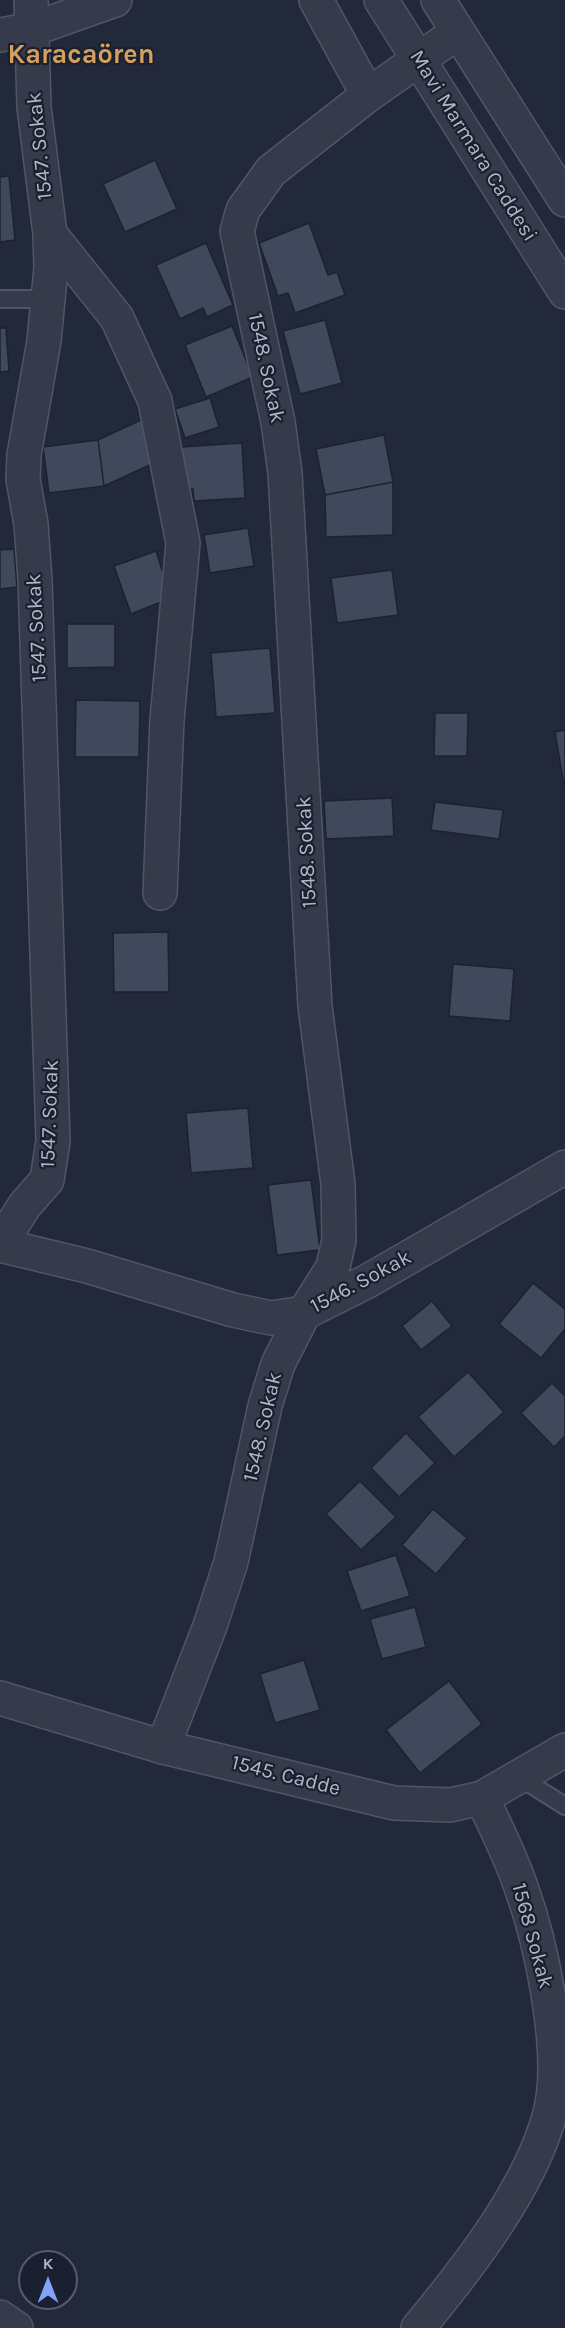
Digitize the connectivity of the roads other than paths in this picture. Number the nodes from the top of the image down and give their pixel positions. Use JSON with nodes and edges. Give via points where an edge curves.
{"nodes":[{"id":1,"x":115,"y":0,"type":"edge"},
{"id":2,"x":316,"y":0,"type":"edge"},
{"id":3,"x":381,"y":0,"type":"edge"},
{"id":4,"x":438,"y":0,"type":"edge"},
{"id":5,"x":13,"y":26,"type":"edge"},
{"id":6,"x":458,"y":32,"type":"junction"},
{"id":7,"x":419,"y":61,"type":"junction"},
{"id":8,"x":368,"y":95,"type":"junction"},
{"id":9,"x":565,"y":200,"type":"edge"},
{"id":10,"x":50,"y":234,"type":"junction"},
{"id":11,"x":565,"y":292,"type":"edge"},
{"id":12,"x":0,"y":299,"type":"edge"},
{"id":13,"x":49,"y":299,"type":"junction"},
{"id":14,"x":24,"y":455,"type":"junction"},
{"id":15,"x":0,"y":495,"type":"edge"},
{"id":16,"x":160,"y":892,"type":"dead end"},
{"id":17,"x":565,"y":1167,"type":"edge"},
{"id":18,"x":0,"y":1245,"type":"edge"},
{"id":19,"x":304,"y":1313,"type":"junction"},
{"id":20,"x":0,"y":1698,"type":"edge"},
{"id":21,"x":163,"y":1747,"type":"junction"},
{"id":22,"x":565,"y":1750,"type":"edge"},
{"id":23,"x":519,"y":1777,"type":"junction"},
{"id":24,"x":482,"y":1798,"type":"junction"},
{"id":25,"x":565,"y":1806,"type":"edge"},
{"id":26,"x":0,"y":2317,"type":"edge"},
{"id":27,"x":16,"y":2328,"type":"edge"},
{"id":28,"x":418,"y":2328,"type":"edge"}],
"edges":[{"from":1,"to":5,"type":"street"},
{"from":2,"to":8,"type":"street"},
{"from":3,"to":7,"type":"street","name":"Mavi Marmara Caddesi"},
{"from":4,"to":6,"type":"street"},
{"from":5,"to":10,"type":"street","name":"1547. Sokak","via":[[37,141]]},
{"from":6,"to":7,"type":"street","name":"1548. Sokak"},
{"from":6,"to":9,"type":"street"},
{"from":7,"to":8,"type":"street","name":"1548. Sokak"},
{"from":7,"to":11,"type":"street","name":"Mavi Marmara Caddesi"},
{"from":8,"to":19,"type":"street","name":"1548. Sokak","via":[[271,171],[243,210],[237,231],[278,422],[285,473],[315,1006],[338,1184],[339,1240],[333,1267]]},
{"from":10,"to":13,"type":"street","name":"1547. Sokak"},
{"from":10,"to":16,"type":"street","via":[[117,318],[155,401],[183,543],[167,720]]},
{"from":12,"to":13,"type":"lane"},
{"from":13,"to":14,"type":"street","name":"1547. Sokak"},
{"from":14,"to":15,"type":"street"},
{"from":14,"to":18,"type":"street","name":"1547. Sokak","via":[[23,479],[36,580],[53,1141],[47,1180],[25,1205]]},
{"from":17,"to":19,"type":"street","name":"1546. Sokak","via":[[366,1282]]},
{"from":18,"to":19,"type":"street","name":"1546. Sokak","via":[[87,1266],[233,1310],[271,1318]]},
{"from":19,"to":21,"type":"street","name":"1548. Sokak","via":[[278,1364],[231,1562]]},
{"from":20,"to":21,"type":"street","name":"1545. Cadde"},
{"from":21,"to":24,"type":"street","name":"1545. Cadde","via":[[394,1803],[450,1805]]},
{"from":22,"to":23,"type":"street","name":"1545. Cadde"},
{"from":23,"to":24,"type":"street","name":"1545. Cadde"},
{"from":23,"to":25,"type":"lane"},
{"from":24,"to":28,"type":"street","name":"1568 Sokak","via":[[522,1889],[541,1957],[556,2046],[551,2112],[522,2187]]},
{"from":26,"to":27,"type":"street"}]}
